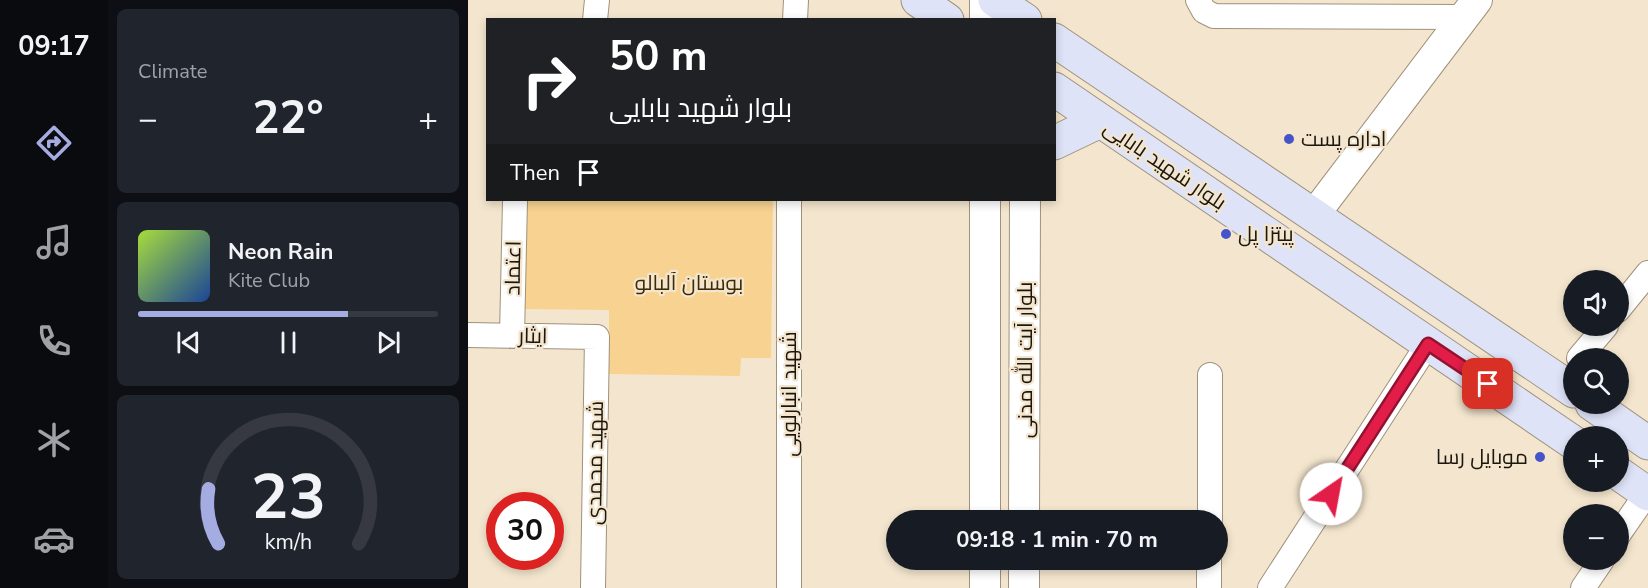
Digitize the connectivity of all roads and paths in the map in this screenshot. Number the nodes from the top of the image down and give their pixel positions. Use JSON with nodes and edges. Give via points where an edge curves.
{"nodes":[{"id":1,"x":597,"y":0,"type":"edge"},
{"id":2,"x":796,"y":0,"type":"edge"},
{"id":3,"x":918,"y":0,"type":"edge"},
{"id":4,"x":985,"y":0,"type":"edge"},
{"id":5,"x":995,"y":0,"type":"edge"},
{"id":6,"x":1025,"y":0,"type":"edge"},
{"id":7,"x":1198,"y":0,"type":"edge"},
{"id":8,"x":1470,"y":9,"type":"edge"},
{"id":9,"x":595,"y":18,"type":"edge"},
{"id":10,"x":795,"y":18,"type":"edge"},
{"id":11,"x":944,"y":18,"type":"edge"},
{"id":12,"x":985,"y":18,"type":"edge"},
{"id":13,"x":1022,"y":18,"type":"edge"},
{"id":14,"x":1025,"y":18,"type":"edge"},
{"id":15,"x":1056,"y":41,"type":"edge"},
{"id":16,"x":1056,"y":90,"type":"edge"},
{"id":17,"x":1100,"y":121,"type":"junction"},
{"id":18,"x":1056,"y":142,"type":"edge"},
{"id":19,"x":514,"y":201,"type":"edge"},
{"id":20,"x":789,"y":201,"type":"edge"},
{"id":21,"x":985,"y":208,"type":"edge"},
{"id":22,"x":1025,"y":208,"type":"edge"},
{"id":23,"x":1314,"y":215,"type":"junction"},
{"id":24,"x":1648,"y":273,"type":"edge"},
{"id":25,"x":1629,"y":296,"type":"edge"},
{"id":26,"x":468,"y":335,"type":"edge"},
{"id":27,"x":512,"y":336,"type":"junction"},
{"id":28,"x":597,"y":338,"type":"joint"},
{"id":29,"x":1428,"y":344,"type":"junction"},
{"id":30,"x":1563,"y":368,"type":"edge"},
{"id":31,"x":1210,"y":375,"type":"dead end"},
{"id":32,"x":1606,"y":414,"type":"edge"},
{"id":33,"x":1563,"y":436,"type":"edge"},
{"id":34,"x":1648,"y":443,"type":"edge"},
{"id":35,"x":1629,"y":481,"type":"edge"},
{"id":36,"x":1647,"y":493,"type":"edge"},
{"id":37,"x":985,"y":510,"type":"edge"},
{"id":38,"x":1024,"y":510,"type":"edge"},
{"id":39,"x":1210,"y":510,"type":"edge"},
{"id":40,"x":1629,"y":519,"type":"edge"},
{"id":41,"x":985,"y":570,"type":"edge"},
{"id":42,"x":1024,"y":570,"type":"edge"},
{"id":43,"x":1209,"y":570,"type":"edge"},
{"id":44,"x":1595,"y":570,"type":"edge"},
{"id":45,"x":593,"y":588,"type":"edge"},
{"id":46,"x":789,"y":588,"type":"edge"},
{"id":47,"x":985,"y":588,"type":"edge"},
{"id":48,"x":1024,"y":588,"type":"edge"},
{"id":49,"x":1209,"y":588,"type":"edge"},
{"id":50,"x":1270,"y":588,"type":"edge"},
{"id":51,"x":1583,"y":588,"type":"edge"}],
"edges":[{"from":1,"to":9,"type":"street"},
{"from":2,"to":10,"type":"street"},
{"from":3,"to":11,"type":"main road"},
{"from":4,"to":12,"type":"street"},
{"from":5,"to":13,"type":"main road"},
{"from":6,"to":14,"type":"street"},
{"from":7,"to":8,"type":"street","via":[[1204,11],[1214,16]]},
{"from":8,"to":23,"type":"street"},
{"from":15,"to":23,"type":"main road","name":"بلوار شهید بابایی"},
{"from":16,"to":17,"type":"main road","name":"بلوار شهید بابایی"},
{"from":17,"to":18,"type":"main road"},
{"from":17,"to":29,"type":"main road","name":"بلوار شهید بابایی"},
{"from":19,"to":27,"type":"street","name":"اعتماد"},
{"from":20,"to":46,"type":"street","name":"شهید انبارلویی"},
{"from":21,"to":22,"type":"street"},
{"from":21,"to":37,"type":"street","name":"بلوار آیت الله مدنی"},
{"from":22,"to":38,"type":"street","name":"بلوار آیت الله مدنی"},
{"from":23,"to":30,"type":"main road","name":"بلوار شهید بابایی"},
{"from":24,"to":25,"type":"street"},
{"from":26,"to":27,"type":"street","name":"ایثار"},
{"from":27,"to":28,"type":"street","name":"ایثار"},
{"from":28,"to":45,"type":"street","name":"شهید محمدی"},
{"from":29,"to":33,"type":"main road","name":"بلوار شهید بابایی"},
{"from":29,"to":50,"type":"street"},
{"from":31,"to":39,"type":"street"},
{"from":32,"to":34,"type":"main road"},
{"from":35,"to":36,"type":"main road"},
{"from":36,"to":40,"type":"street"},
{"from":41,"to":47,"type":"street"},
{"from":42,"to":48,"type":"street"},
{"from":43,"to":49,"type":"street"},
{"from":44,"to":51,"type":"street"}]}
